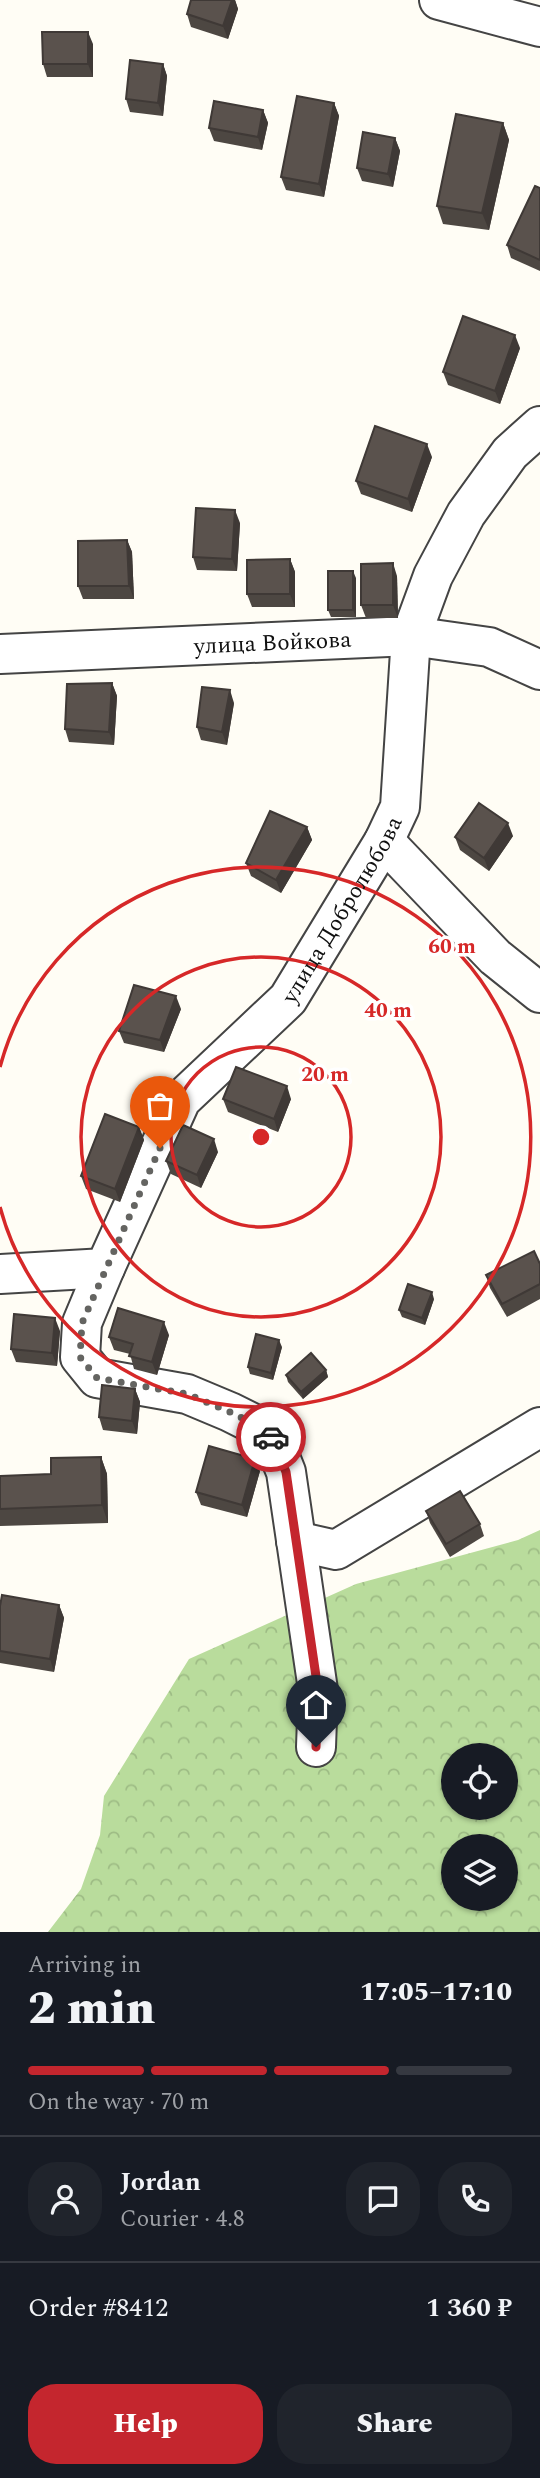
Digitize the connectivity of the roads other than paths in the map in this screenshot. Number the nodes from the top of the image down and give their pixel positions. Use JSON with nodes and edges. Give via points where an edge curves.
{"nodes":[{"id":1,"x":439,"y":0,"type":"edge"},
{"id":2,"x":540,"y":27,"type":"edge"},
{"id":3,"x":540,"y":426,"type":"edge"},
{"id":4,"x":411,"y":636,"type":"junction"},
{"id":5,"x":0,"y":654,"type":"edge"},
{"id":6,"x":540,"y":670,"type":"edge"},
{"id":7,"x":384,"y":841,"type":"junction"},
{"id":8,"x":540,"y":993,"type":"edge"},
{"id":9,"x":105,"y":1268,"type":"junction"},
{"id":10,"x":0,"y":1274,"type":"edge"},
{"id":11,"x":540,"y":1427,"type":"edge"},
{"id":12,"x":296,"y":1541,"type":"junction"},
{"id":13,"x":316,"y":1747,"type":"dead end"}],
"edges":[{"from":1,"to":2,"type":"street"},
{"from":3,"to":4,"type":"street","name":"улица Добролюбова","via":[[510,453],[466,514],[433,576]]},
{"from":4,"to":5,"type":"street","name":"улица Войкова"},
{"from":4,"to":6,"type":"street","name":"улица Войкова","via":[[489,647]]},
{"from":4,"to":7,"type":"street","name":"улица Добролюбова","via":[[400,807]]},
{"from":7,"to":8,"type":"street","via":[[495,957]]},
{"from":7,"to":9,"type":"street","name":"улица Добролюбова","via":[[288,999],[181,1100]]},
{"from":9,"to":10,"type":"street"},
{"from":9,"to":12,"type":"street","name":"улица Добролюбова","via":[[82,1323],[80,1357],[97,1378],[187,1394],[270,1432],[286,1472]]},
{"from":11,"to":12,"type":"street","via":[[336,1550]]},
{"from":12,"to":13,"type":"street","name":"улица Добролюбова","via":[[318,1690]]}]}
